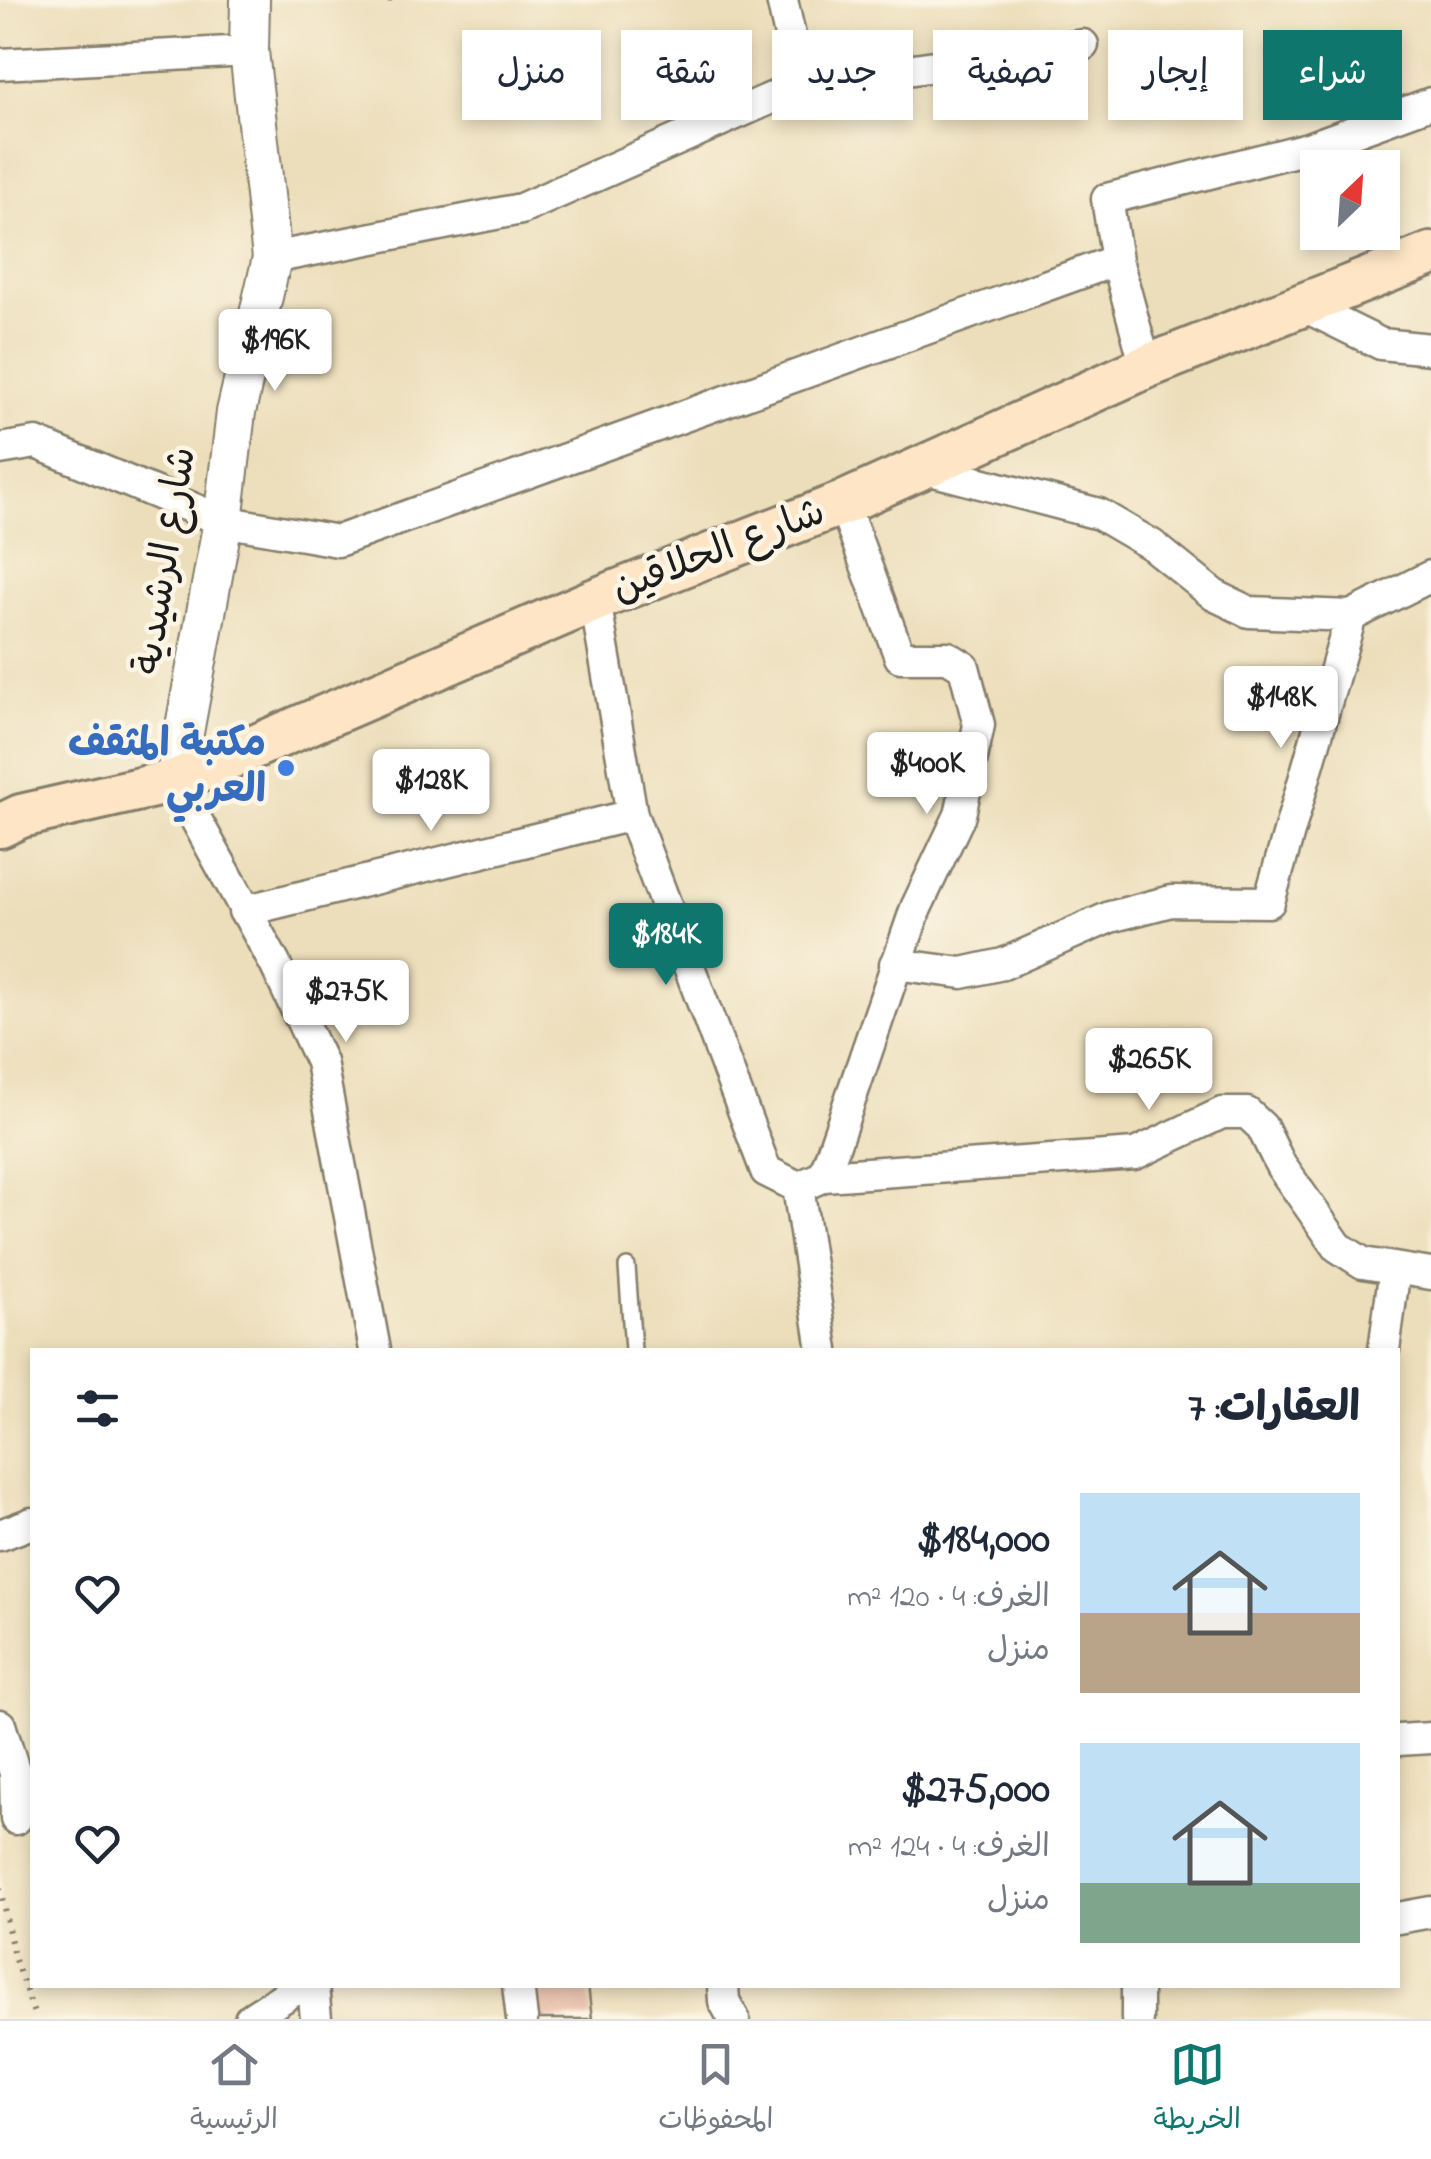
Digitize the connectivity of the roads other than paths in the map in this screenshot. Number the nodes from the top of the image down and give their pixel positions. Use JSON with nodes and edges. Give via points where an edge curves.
{"nodes":[{"id":1,"x":250,"y":0,"type":"edge"},
{"id":2,"x":782,"y":0,"type":"edge"},
{"id":3,"x":789,"y":30,"type":"edge"},
{"id":4,"x":250,"y":52,"type":"junction"},
{"id":5,"x":0,"y":64,"type":"edge"},
{"id":6,"x":772,"y":99,"type":"edge"},
{"id":7,"x":1431,"y":103,"type":"edge"},
{"id":8,"x":1431,"y":254,"type":"edge"},
{"id":9,"x":272,"y":258,"type":"junction"},
{"id":10,"x":1118,"y":260,"type":"junction"},
{"id":11,"x":1302,"y":305,"type":"junction"},
{"id":12,"x":1431,"y":349,"type":"edge"},
{"id":13,"x":1146,"y":368,"type":"junction"},
{"id":14,"x":0,"y":448,"type":"edge"},
{"id":15,"x":922,"y":468,"type":"junction"},
{"id":16,"x":843,"y":503,"type":"junction"},
{"id":17,"x":222,"y":521,"type":"junction"},
{"id":18,"x":1431,"y":576,"type":"edge"},
{"id":19,"x":595,"y":600,"type":"junction"},
{"id":20,"x":1352,"y":616,"type":"junction"},
{"id":21,"x":174,"y":780,"type":"junction"},
{"id":22,"x":632,"y":815,"type":"junction"},
{"id":23,"x":7,"y":819,"type":"edge"},
{"id":24,"x":244,"y":911,"type":"junction"},
{"id":25,"x":896,"y":964,"type":"junction"},
{"id":26,"x":811,"y":1181,"type":"junction"},
{"id":27,"x":627,"y":1267,"type":"dead end"},
{"id":28,"x":1395,"y":1268,"type":"junction"},
{"id":29,"x":1431,"y":1274,"type":"edge"},
{"id":30,"x":375,"y":1348,"type":"edge"},
{"id":31,"x":633,"y":1348,"type":"edge"},
{"id":32,"x":824,"y":1348,"type":"edge"},
{"id":33,"x":1384,"y":1348,"type":"edge"},
{"id":34,"x":30,"y":1524,"type":"edge"},
{"id":35,"x":0,"y":1535,"type":"edge"},
{"id":36,"x":0,"y":1725,"type":"edge"},
{"id":37,"x":1431,"y":1738,"type":"edge"},
{"id":38,"x":1400,"y":1740,"type":"edge"},
{"id":39,"x":16,"y":1820,"type":"edge"},
{"id":40,"x":1431,"y":1912,"type":"edge"},
{"id":41,"x":1400,"y":1918,"type":"edge"},
{"id":42,"x":297,"y":1988,"type":"edge"},
{"id":43,"x":314,"y":1988,"type":"edge"},
{"id":44,"x":518,"y":1988,"type":"edge"},
{"id":45,"x":723,"y":1988,"type":"edge"},
{"id":46,"x":1137,"y":1988,"type":"edge"},
{"id":47,"x":250,"y":2019,"type":"edge"},
{"id":48,"x":316,"y":2019,"type":"edge"},
{"id":49,"x":522,"y":2019,"type":"edge"},
{"id":50,"x":734,"y":2019,"type":"edge"},
{"id":51,"x":1137,"y":2019,"type":"edge"}],
"edges":[{"from":1,"to":4,"type":"street","name":"شارع الرشيدية"},
{"from":2,"to":3,"type":"street"},
{"from":4,"to":5,"type":"street"},
{"from":4,"to":9,"type":"street","name":"شارع الرشيدية"},
{"from":6,"to":9,"type":"street","via":[[522,209]]},
{"from":7,"to":10,"type":"street","via":[[1308,148],[1108,200]]},
{"from":8,"to":11,"type":"main road","name":"شارع الحلاقين"},
{"from":9,"to":17,"type":"street","name":"شارع الرشيدية","via":[[236,412]]},
{"from":10,"to":13,"type":"street"},
{"from":10,"to":17,"type":"street","via":[[338,541]]},
{"from":11,"to":12,"type":"street","via":[[1381,344]]},
{"from":11,"to":13,"type":"main road","name":"شارع الحلاقين"},
{"from":13,"to":15,"type":"main road","name":"شارع الحلاقين"},
{"from":14,"to":17,"type":"street","via":[[36,443]]},
{"from":15,"to":16,"type":"main road","name":"شارع الحلاقين"},
{"from":15,"to":20,"type":"street","via":[[1099,514],[1152,545],[1214,596],[1250,612]]},
{"from":16,"to":19,"type":"main road","name":"شارع الحلاقين"},
{"from":16,"to":25,"type":"street","via":[[900,657],[948,657],[964,667],[979,725],[960,815]]},
{"from":17,"to":21,"type":"street","name":"شارع الرشيدية"},
{"from":18,"to":20,"type":"street"},
{"from":19,"to":21,"type":"main road","name":"شارع الحلاقين"},
{"from":19,"to":22,"type":"street"},
{"from":20,"to":25,"type":"street","via":[[1269,902],[1171,901],[1110,916],[1002,964],[962,973]]},
{"from":21,"to":23,"type":"main road","name":"شارع الحلاقين"},
{"from":21,"to":24,"type":"street"},
{"from":22,"to":24,"type":"street"},
{"from":22,"to":26,"type":"street","via":[[766,1171]]},
{"from":24,"to":30,"type":"street","via":[[321,1062]]},
{"from":25,"to":26,"type":"street"},
{"from":26,"to":28,"type":"street","via":[[1135,1154],[1222,1113],[1247,1114],[1262,1127],[1338,1247],[1363,1263]]},
{"from":26,"to":32,"type":"street"},
{"from":27,"to":31,"type":"lane"},
{"from":28,"to":29,"type":"street"},
{"from":28,"to":33,"type":"street"},
{"from":34,"to":35,"type":"street"},
{"from":36,"to":39,"type":"street","via":[[15,1772]]},
{"from":37,"to":38,"type":"street"},
{"from":40,"to":41,"type":"street"},
{"from":42,"to":47,"type":"street"},
{"from":43,"to":48,"type":"street"},
{"from":44,"to":49,"type":"street"},
{"from":45,"to":50,"type":"street"},
{"from":46,"to":51,"type":"street"}]}
